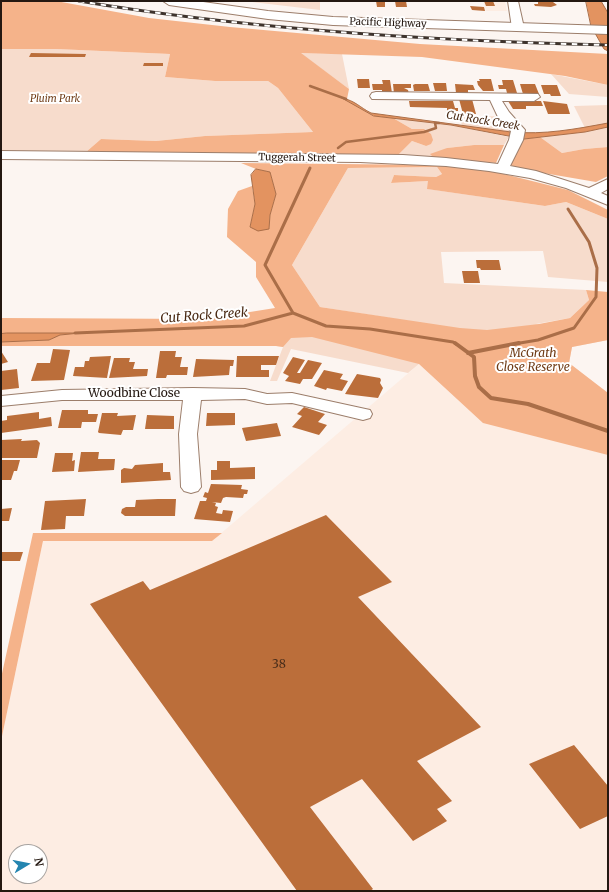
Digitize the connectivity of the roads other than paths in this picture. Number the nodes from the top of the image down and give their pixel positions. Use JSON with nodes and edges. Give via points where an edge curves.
{"nodes":[{"id":1,"x":168,"y":1,"type":"edge"},
{"id":2,"x":204,"y":1,"type":"edge"},
{"id":3,"x":513,"y":1,"type":"edge"},
{"id":4,"x":517,"y":25,"type":"junction"},
{"id":5,"x":608,"y":25,"type":"edge"},
{"id":6,"x":582,"y":27,"type":"junction"},
{"id":7,"x":608,"y":30,"type":"edge"},
{"id":8,"x":376,"y":96,"type":"dead end"},
{"id":9,"x":494,"y":97,"type":"junction"},
{"id":10,"x":534,"y":97,"type":"dead end"},
{"id":11,"x":1,"y":155,"type":"edge"},
{"id":12,"x":502,"y":169,"type":"junction"},
{"id":13,"x":608,"y":183,"type":"edge"},
{"id":14,"x":590,"y":193,"type":"junction"},
{"id":15,"x":608,"y":201,"type":"edge"},
{"id":16,"x":193,"y":393,"type":"junction"},
{"id":17,"x":1,"y":401,"type":"edge"},
{"id":18,"x":363,"y":414,"type":"dead end"},
{"id":19,"x":191,"y":487,"type":"dead end"}],
"edges":[{"from":1,"to":4,"type":"main road","name":"Pacific Highway","via":[[320,20]]},
{"from":2,"to":4,"type":"main road","name":"Pacific Highway","via":[[338,16]]},
{"from":3,"to":4,"type":"street"},
{"from":4,"to":6,"type":"main road","name":"Pacific Highway"},
{"from":5,"to":6,"type":"main road","name":"Pacific Highway"},
{"from":6,"to":7,"type":"main road","name":"Pacific Highway"},
{"from":8,"to":9,"type":"street"},
{"from":9,"to":10,"type":"street"},
{"from":9,"to":12,"type":"street","via":[[517,135]]},
{"from":11,"to":12,"type":"street","name":"Tuggerah Street","via":[[413,160]]},
{"from":12,"to":14,"type":"street","name":"Tuggerah Street","via":[[548,179]]},
{"from":13,"to":14,"type":"street"},
{"from":14,"to":15,"type":"street","name":"Tuggerah Street"},
{"from":16,"to":17,"type":"street","name":"Woodbine Close","via":[[62,394]]},
{"from":16,"to":18,"type":"street","name":"Woodbine Close","via":[[292,398]]},
{"from":16,"to":19,"type":"street","via":[[188,434]]}]}
